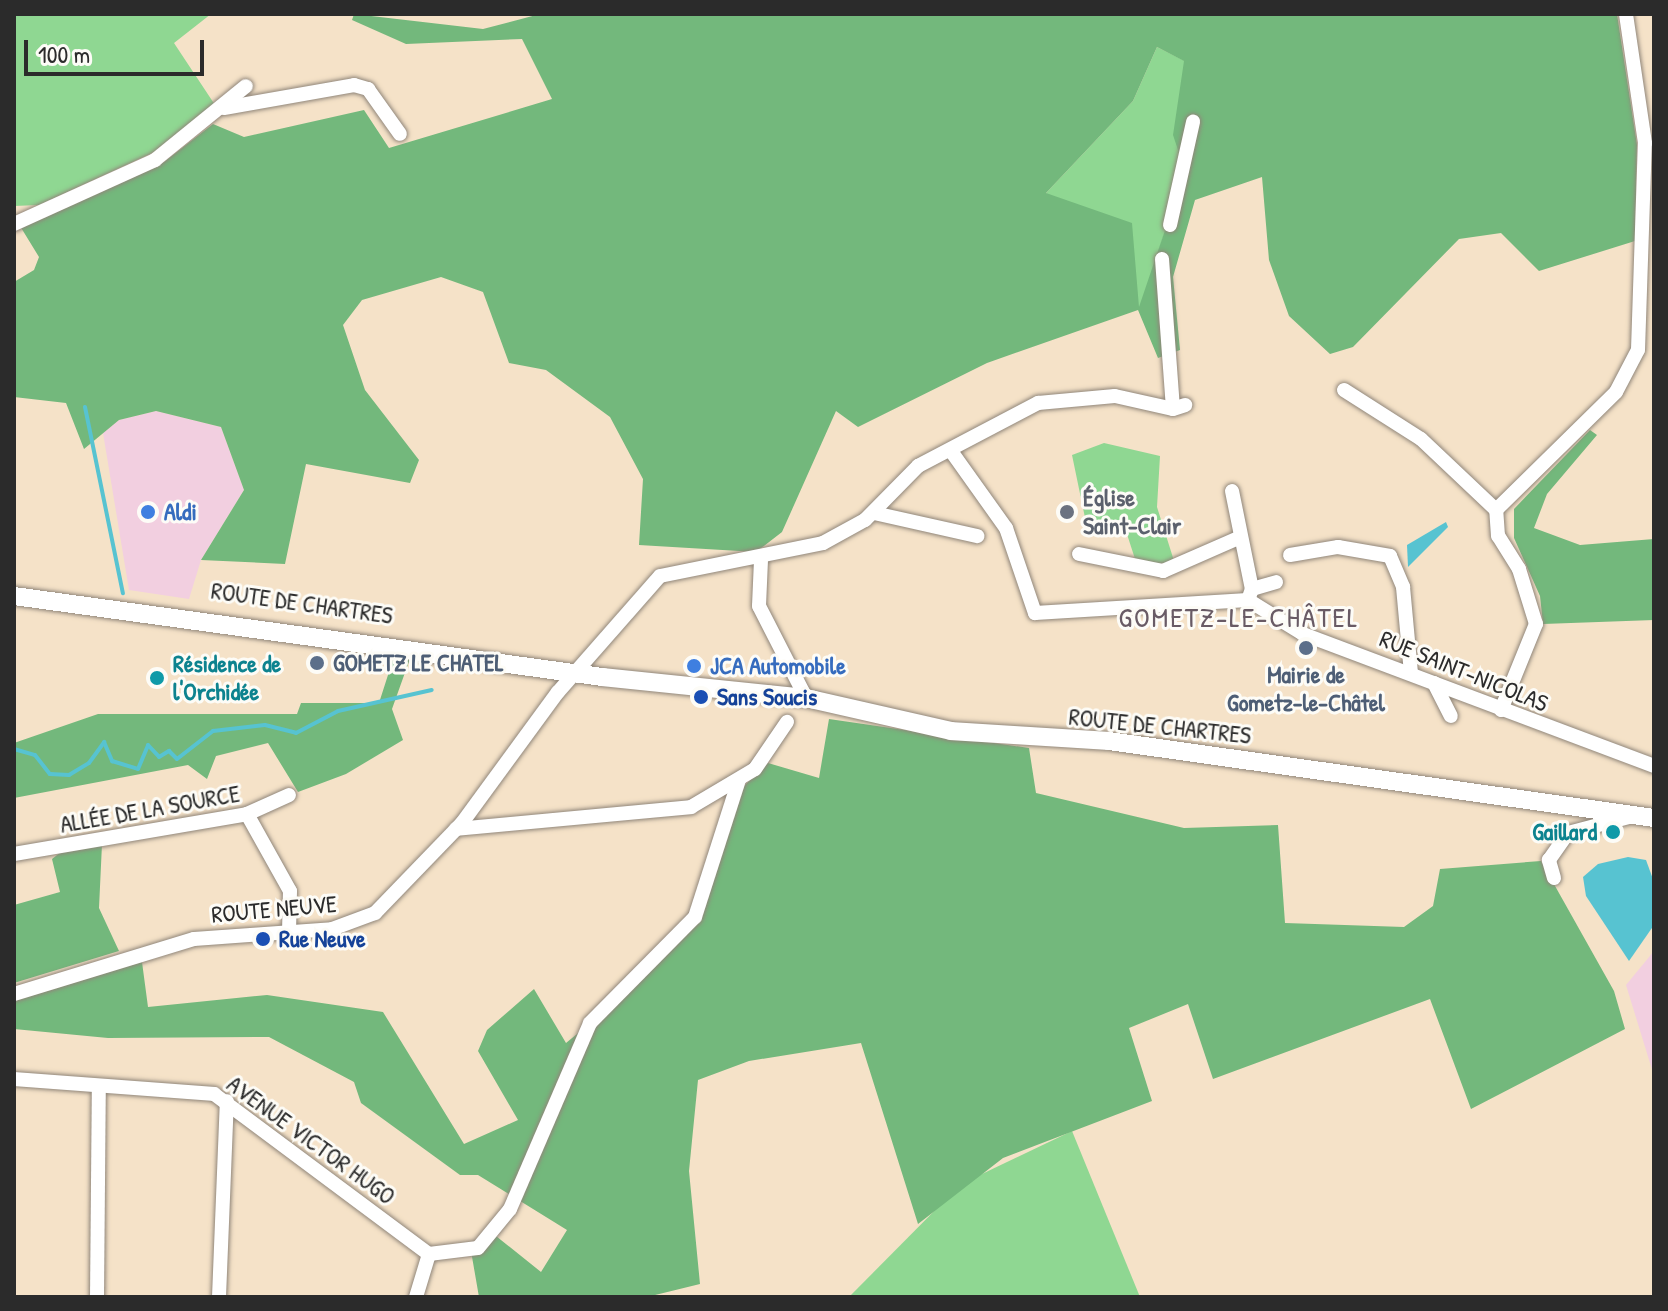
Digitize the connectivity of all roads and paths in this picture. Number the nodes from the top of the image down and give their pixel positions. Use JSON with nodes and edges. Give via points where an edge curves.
{"nodes":[{"id":1,"x":1626,"y":14,"type":"edge"},
{"id":2,"x":246,"y":86,"type":"dead end"},
{"id":3,"x":223,"y":109,"type":"junction"},
{"id":4,"x":1193,"y":122,"type":"dead end"},
{"id":5,"x":400,"y":134,"type":"dead end"},
{"id":6,"x":1649,"y":140,"type":"edge"},
{"id":7,"x":14,"y":224,"type":"edge"},
{"id":8,"x":1170,"y":225,"type":"dead end"},
{"id":9,"x":1162,"y":259,"type":"dead end"},
{"id":10,"x":1344,"y":390,"type":"dead end"},
{"id":11,"x":951,"y":451,"type":"junction"},
{"id":12,"x":1232,"y":491,"type":"dead end"},
{"id":13,"x":1496,"y":510,"type":"junction"},
{"id":14,"x":870,"y":523,"type":"junction"},
{"id":15,"x":977,"y":536,"type":"dead end"},
{"id":16,"x":1238,"y":538,"type":"junction"},
{"id":17,"x":1079,"y":554,"type":"dead end"},
{"id":18,"x":1290,"y":555,"type":"dead end"},
{"id":19,"x":761,"y":560,"type":"junction"},
{"id":20,"x":1276,"y":582,"type":"dead end"},
{"id":21,"x":14,"y":587,"type":"edge"},
{"id":22,"x":1250,"y":594,"type":"junction"},
{"id":23,"x":14,"y":596,"type":"edge"},
{"id":24,"x":579,"y":669,"type":"junction"},
{"id":25,"x":1411,"y":673,"type":"junction"},
{"id":26,"x":1434,"y":683,"type":"junction"},
{"id":27,"x":806,"y":698,"type":"junction"},
{"id":28,"x":1501,"y":710,"type":"junction"},
{"id":29,"x":1451,"y":716,"type":"dead end"},
{"id":30,"x":787,"y":722,"type":"dead end"},
{"id":31,"x":1654,"y":766,"type":"edge"},
{"id":32,"x":739,"y":780,"type":"junction"},
{"id":33,"x":289,"y":795,"type":"dead end"},
{"id":34,"x":1641,"y":811,"type":"edge"},
{"id":35,"x":247,"y":814,"type":"junction"},
{"id":36,"x":1654,"y":818,"type":"edge"},
{"id":37,"x":456,"y":829,"type":"junction"},
{"id":38,"x":14,"y":854,"type":"edge"},
{"id":39,"x":1554,"y":878,"type":"dead end"},
{"id":40,"x":289,"y":932,"type":"junction"},
{"id":41,"x":14,"y":994,"type":"edge"},
{"id":42,"x":14,"y":1079,"type":"edge"},
{"id":43,"x":99,"y":1087,"type":"junction"},
{"id":44,"x":227,"y":1101,"type":"junction"},
{"id":45,"x":429,"y":1254,"type":"junction"},
{"id":46,"x":97,"y":1297,"type":"edge"},
{"id":47,"x":219,"y":1297,"type":"edge"},
{"id":48,"x":416,"y":1297,"type":"edge"}],
"edges":[{"from":1,"to":6,"type":"street"},
{"from":2,"to":3,"type":"street"},
{"from":3,"to":5,"type":"street","via":[[354,85],[368,89]]},
{"from":3,"to":7,"type":"street","via":[[155,160]]},
{"from":4,"to":8,"type":"street"},
{"from":6,"to":13,"type":"street","via":[[1634,364],[1601,409]]},
{"from":9,"to":11,"type":"street","via":[[1179,407],[1115,396],[1038,403]]},
{"from":10,"to":13,"type":"street","via":[[1421,439]]},
{"from":11,"to":14,"type":"street","via":[[918,466]]},
{"from":11,"to":22,"type":"street","via":[[1006,528],[1035,613]]},
{"from":12,"to":16,"type":"street"},
{"from":13,"to":28,"type":"street","via":[[1498,536],[1519,569],[1536,624]]},
{"from":14,"to":15,"type":"street"},
{"from":14,"to":19,"type":"street"},
{"from":16,"to":17,"type":"street","via":[[1163,571]]},
{"from":16,"to":22,"type":"street"},
{"from":18,"to":25,"type":"street","via":[[1338,547],[1390,556],[1403,587]]},
{"from":19,"to":24,"type":"street","via":[[660,576]]},
{"from":19,"to":27,"type":"street","via":[[759,606]]},
{"from":20,"to":22,"type":"street"},
{"from":21,"to":24,"type":"main road","name":"ROUTE DE CHARTRES"},
{"from":22,"to":25,"type":"street","name":"RUE SAINT-NICOLAS","via":[[1287,627]]},
{"from":23,"to":24,"type":"main road","name":"ROUTE DE CHARTRES"},
{"from":24,"to":27,"type":"main road","name":"ROUTE DE CHARTRES"},
{"from":24,"to":37,"type":"street","name":"ROUTE NEUVE"},
{"from":25,"to":26,"type":"street","name":"RUE SAINT-NICOLAS"},
{"from":26,"to":28,"type":"street","name":"RUE SAINT-NICOLAS"},
{"from":26,"to":29,"type":"street"},
{"from":27,"to":34,"type":"main road","name":"ROUTE DE CHARTRES","via":[[951,731],[1109,741]]},
{"from":28,"to":31,"type":"street","name":"RUE SAINT-NICOLAS"},
{"from":30,"to":32,"type":"street","via":[[767,758]]},
{"from":32,"to":37,"type":"street","via":[[665,814],[518,818]]},
{"from":32,"to":45,"type":"street","via":[[695,917],[590,1023],[510,1209],[478,1248]]},
{"from":33,"to":35,"type":"street","name":"ALLÉE DE LA SOURCE"},
{"from":34,"to":36,"type":"main road","name":"ROUTE DE CHARTRES"},
{"from":34,"to":39,"type":"street","via":[[1568,833],[1549,860]]},
{"from":35,"to":38,"type":"street","name":"ALLÉE DE LA SOURCE"},
{"from":35,"to":40,"type":"street","via":[[290,891]]},
{"from":37,"to":40,"type":"street","name":"ROUTE NEUVE","via":[[375,913],[332,929]]},
{"from":40,"to":41,"type":"street","name":"ROUTE NEUVE","via":[[194,939]]},
{"from":42,"to":43,"type":"street","name":"AVENUE VICTOR HUGO"},
{"from":43,"to":44,"type":"street","name":"AVENUE VICTOR HUGO","via":[[205,1091]]},
{"from":43,"to":46,"type":"street"},
{"from":44,"to":45,"type":"street","name":"AVENUE VICTOR HUGO"},
{"from":44,"to":47,"type":"street"},
{"from":45,"to":48,"type":"street"}]}
